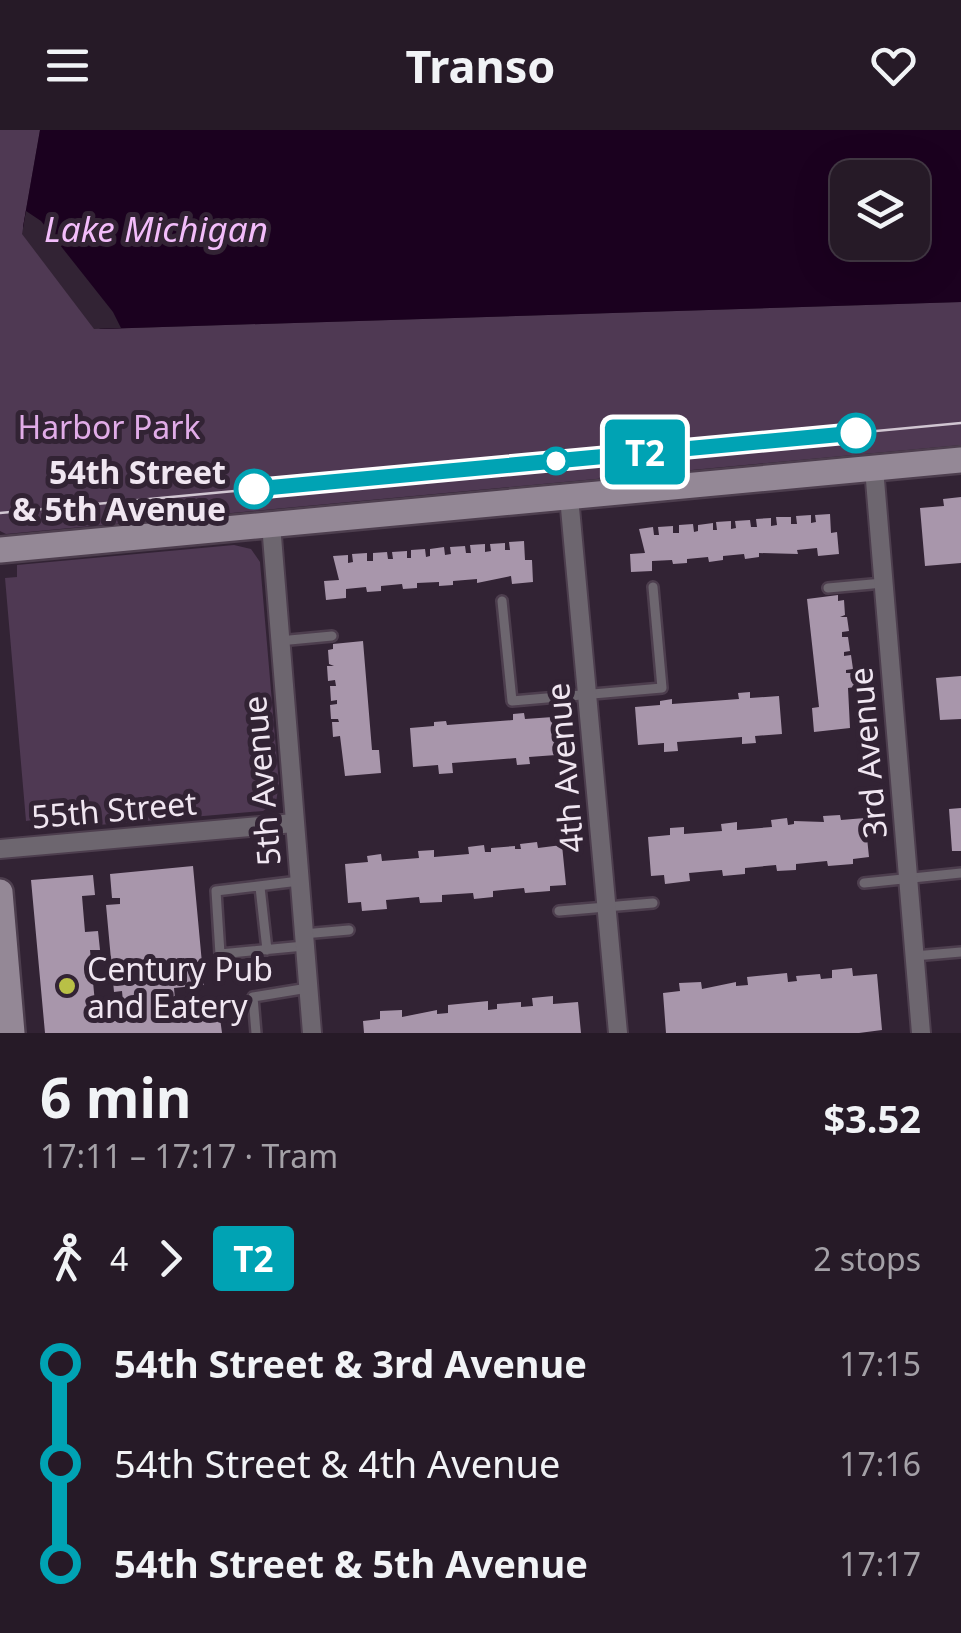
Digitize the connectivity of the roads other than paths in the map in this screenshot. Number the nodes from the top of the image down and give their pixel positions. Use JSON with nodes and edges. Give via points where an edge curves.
{"nodes":[{"id":1,"x":961,"y":460,"type":"edge"},
{"id":2,"x":874,"y":468,"type":"junction"},
{"id":3,"x":570,"y":497,"type":"junction"},
{"id":4,"x":270,"y":524,"type":"junction"},
{"id":5,"x":0,"y":550,"type":"edge"},
{"id":6,"x":883,"y":583,"type":"junction"},
{"id":7,"x":653,"y":587,"type":"dead end"},
{"id":8,"x":828,"y":588,"type":"dead end"},
{"id":9,"x":502,"y":602,"type":"dead end"},
{"id":10,"x":332,"y":636,"type":"dead end"},
{"id":11,"x":280,"y":641,"type":"junction"},
{"id":12,"x":587,"y":694,"type":"junction"},
{"id":13,"x":294,"y":823,"type":"junction"},
{"id":14,"x":0,"y":849,"type":"edge"},
{"id":15,"x":961,"y":873,"type":"edge"},
{"id":16,"x":908,"y":878,"type":"junction"},
{"id":17,"x":299,"y":881,"type":"junction"},
{"id":18,"x":864,"y":883,"type":"dead end"},
{"id":19,"x":260,"y":886,"type":"junction"},
{"id":20,"x":0,"y":892,"type":"edge"},
{"id":21,"x":653,"y":903,"type":"dead end"},
{"id":22,"x":606,"y":907,"type":"junction"},
{"id":23,"x":559,"y":911,"type":"dead end"},
{"id":24,"x":349,"y":930,"type":"dead end"},
{"id":25,"x":304,"y":940,"type":"junction"},
{"id":26,"x":267,"y":950,"type":"junction"},
{"id":27,"x":961,"y":952,"type":"edge"},
{"id":28,"x":914,"y":956,"type":"junction"},
{"id":29,"x":308,"y":988,"type":"junction"},
{"id":30,"x":12,"y":1033,"type":"edge"},
{"id":31,"x":256,"y":1033,"type":"edge"},
{"id":32,"x":312,"y":1033,"type":"edge"},
{"id":33,"x":618,"y":1033,"type":"edge"},
{"id":34,"x":921,"y":1033,"type":"edge"}],
"edges":[{"from":1,"to":2,"type":"street"},
{"from":2,"to":3,"type":"street"},
{"from":2,"to":6,"type":"street","name":"3rd Avenue"},
{"from":3,"to":4,"type":"street"},
{"from":3,"to":12,"type":"street","name":"4th Avenue"},
{"from":4,"to":5,"type":"street"},
{"from":4,"to":11,"type":"street","name":"5th Avenue"},
{"from":6,"to":8,"type":"lane"},
{"from":6,"to":16,"type":"street","name":"3rd Avenue"},
{"from":7,"to":12,"type":"lane","via":[[662,688]]},
{"from":9,"to":12,"type":"lane","via":[[512,701]]},
{"from":10,"to":11,"type":"lane"},
{"from":11,"to":13,"type":"street","name":"5th Avenue"},
{"from":12,"to":22,"type":"street","name":"4th Avenue"},
{"from":13,"to":14,"type":"street","name":"55th Street"},
{"from":13,"to":17,"type":"street","name":"5th Avenue"},
{"from":15,"to":16,"type":"lane"},
{"from":16,"to":18,"type":"lane"},
{"from":16,"to":28,"type":"street","name":"3rd Avenue"},
{"from":17,"to":19,"type":"lane"},
{"from":17,"to":25,"type":"street","name":"5th Avenue"},
{"from":19,"to":26,"type":"lane"},
{"from":19,"to":26,"type":"lane","via":[[216,892],[220,954]]},
{"from":20,"to":30,"type":"street"},
{"from":21,"to":22,"type":"lane"},
{"from":22,"to":23,"type":"lane"},
{"from":22,"to":33,"type":"street","name":"4th Avenue"},
{"from":24,"to":25,"type":"lane"},
{"from":25,"to":26,"type":"lane"},
{"from":25,"to":29,"type":"street","name":"5th Avenue"},
{"from":27,"to":28,"type":"lane"},
{"from":28,"to":34,"type":"street","name":"3rd Avenue"},
{"from":29,"to":31,"type":"lane","via":[[253,996]]},
{"from":29,"to":32,"type":"street","name":"5th Avenue"}]}
